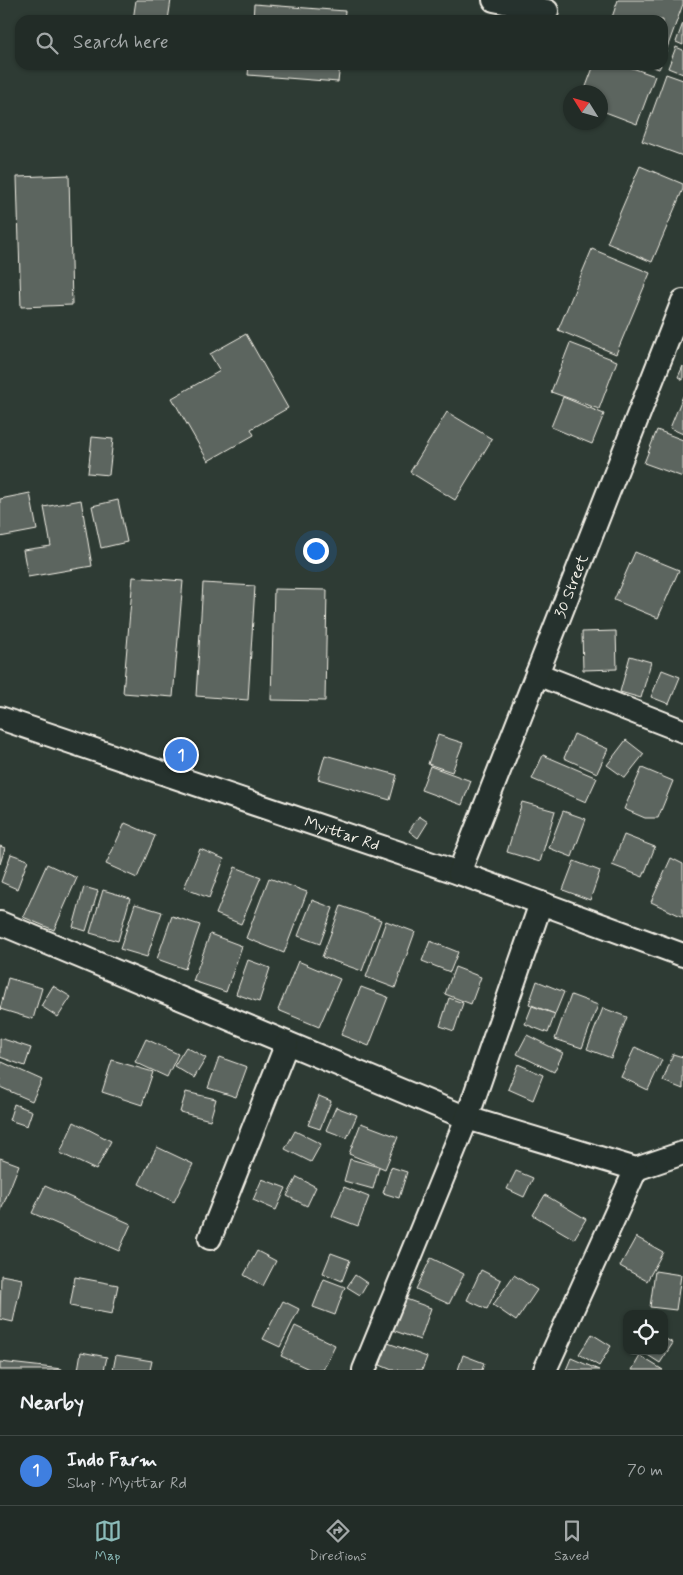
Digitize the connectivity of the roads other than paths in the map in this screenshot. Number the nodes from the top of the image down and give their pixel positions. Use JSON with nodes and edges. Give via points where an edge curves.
{"nodes":[{"id":1,"x":494,"y":0,"type":"edge"},
{"id":2,"x":547,"y":11,"type":"dead end"},
{"id":3,"x":683,"y":301,"type":"edge"},
{"id":4,"x":537,"y":674,"type":"junction"},
{"id":5,"x":0,"y":718,"type":"edge"},
{"id":6,"x":683,"y":731,"type":"edge"},
{"id":7,"x":459,"y":873,"type":"junction"},
{"id":8,"x":541,"y":903,"type":"junction"},
{"id":9,"x":0,"y":923,"type":"edge"},
{"id":10,"x":683,"y":955,"type":"edge"},
{"id":11,"x":287,"y":1043,"type":"junction"},
{"id":12,"x":467,"y":1118,"type":"junction"},
{"id":13,"x":683,"y":1153,"type":"edge"},
{"id":14,"x":636,"y":1169,"type":"junction"},
{"id":15,"x":210,"y":1238,"type":"dead end"},
{"id":16,"x":364,"y":1370,"type":"edge"},
{"id":17,"x":545,"y":1370,"type":"edge"}],
"edges":[{"from":1,"to":2,"type":"street"},
{"from":3,"to":4,"type":"street","name":"30 Street"},
{"from":4,"to":6,"type":"street"},
{"from":4,"to":7,"type":"street","name":"30 Street"},
{"from":5,"to":7,"type":"street","name":"Myittar Rd"},
{"from":7,"to":8,"type":"street","name":"Myittar Rd"},
{"from":8,"to":10,"type":"street","name":"Myittar Rd"},
{"from":8,"to":12,"type":"street"},
{"from":9,"to":11,"type":"street"},
{"from":11,"to":12,"type":"street"},
{"from":11,"to":15,"type":"street"},
{"from":12,"to":14,"type":"street"},
{"from":12,"to":16,"type":"street"},
{"from":13,"to":14,"type":"street"},
{"from":14,"to":17,"type":"street"}]}
